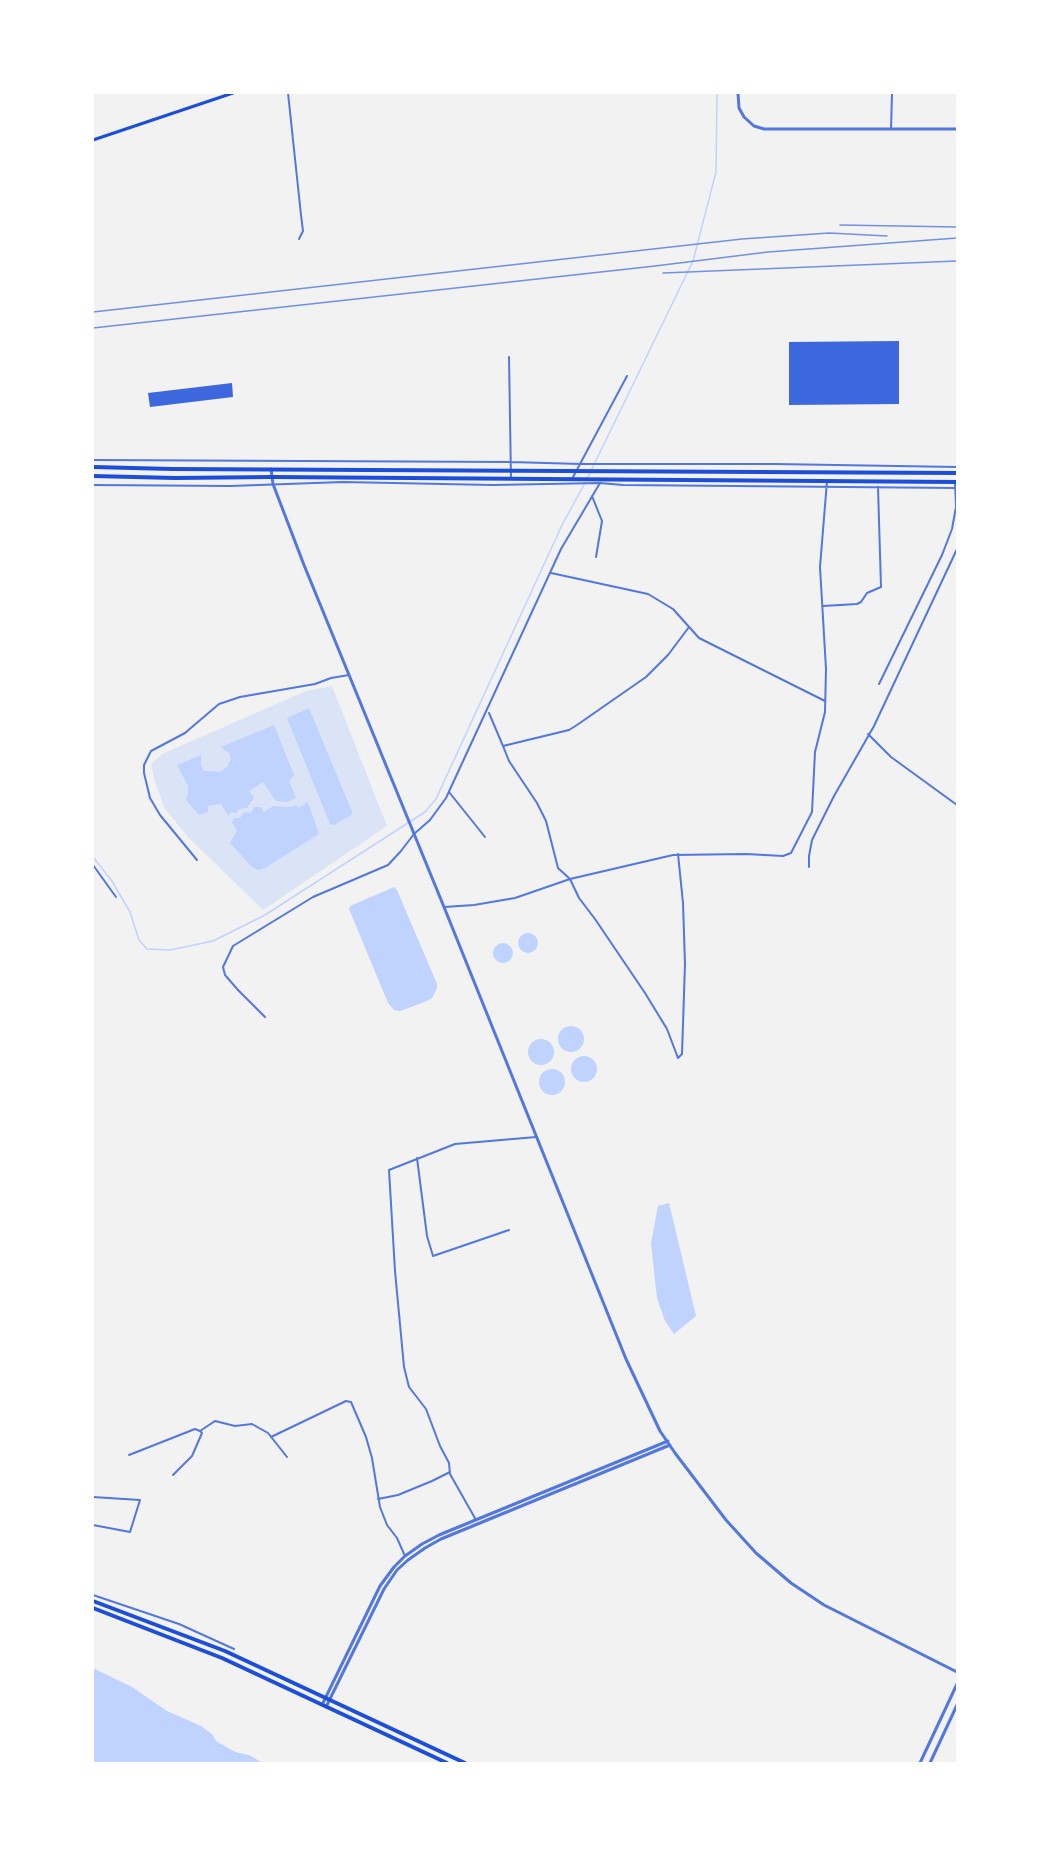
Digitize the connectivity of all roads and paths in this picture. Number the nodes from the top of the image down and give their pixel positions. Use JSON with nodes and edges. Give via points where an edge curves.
{"nodes":[{"id":1,"x":233,"y":93,"type":"edge"},
{"id":2,"x":288,"y":93,"type":"edge"},
{"id":3,"x":738,"y":93,"type":"edge"},
{"id":4,"x":892,"y":93,"type":"edge"},
{"id":5,"x":891,"y":129,"type":"junction"},
{"id":6,"x":957,"y":129,"type":"edge"},
{"id":7,"x":93,"y":140,"type":"edge"},
{"id":8,"x":299,"y":239,"type":"dead end"},
{"id":9,"x":509,"y":357,"type":"dead end"},
{"id":10,"x":627,"y":376,"type":"dead end"},
{"id":11,"x":93,"y":460,"type":"edge"},
{"id":12,"x":271,"y":460,"type":"junction"},
{"id":13,"x":511,"y":462,"type":"junction"},
{"id":14,"x":583,"y":464,"type":"junction"},
{"id":15,"x":93,"y":467,"type":"edge"},
{"id":16,"x":957,"y":467,"type":"edge"},
{"id":17,"x":272,"y":468,"type":"junction"},
{"id":18,"x":435,"y":470,"type":"junction"},
{"id":19,"x":511,"y":470,"type":"junction"},
{"id":20,"x":579,"y":471,"type":"junction"},
{"id":21,"x":607,"y":471,"type":"junction"},
{"id":22,"x":957,"y":473,"type":"edge"},
{"id":23,"x":93,"y":476,"type":"edge"},
{"id":24,"x":272,"y":477,"type":"junction"},
{"id":25,"x":435,"y":478,"type":"junction"},
{"id":26,"x":511,"y":479,"type":"junction"},
{"id":27,"x":575,"y":481,"type":"junction"},
{"id":28,"x":598,"y":481,"type":"junction"},
{"id":29,"x":956,"y":482,"type":"edge"},
{"id":30,"x":827,"y":483,"type":"junction"},
{"id":31,"x":93,"y":484,"type":"edge"},
{"id":32,"x":273,"y":484,"type":"junction"},
{"id":33,"x":878,"y":487,"type":"junction"},
{"id":34,"x":956,"y":488,"type":"edge"},
{"id":35,"x":592,"y":496,"type":"junction"},
{"id":36,"x":957,"y":549,"type":"edge"},
{"id":37,"x":596,"y":557,"type":"dead end"},
{"id":38,"x":550,"y":573,"type":"junction"},
{"id":39,"x":823,"y":606,"type":"junction"},
{"id":40,"x":689,"y":627,"type":"junction"},
{"id":41,"x":349,"y":675,"type":"junction"},
{"id":42,"x":879,"y":684,"type":"dead end"},
{"id":43,"x":825,"y":701,"type":"junction"},
{"id":44,"x":489,"y":712,"type":"dead end"},
{"id":45,"x":868,"y":734,"type":"junction"},
{"id":46,"x":503,"y":746,"type":"junction"},
{"id":47,"x":449,"y":792,"type":"junction"},
{"id":48,"x":957,"y":805,"type":"edge"},
{"id":49,"x":413,"y":832,"type":"junction"},
{"id":50,"x":485,"y":837,"type":"dead end"},
{"id":51,"x":678,"y":854,"type":"junction"},
{"id":52,"x":197,"y":860,"type":"dead end"},
{"id":53,"x":93,"y":866,"type":"edge"},
{"id":54,"x":809,"y":867,"type":"dead end"},
{"id":55,"x":570,"y":879,"type":"junction"},
{"id":56,"x":116,"y":897,"type":"dead end"},
{"id":57,"x":444,"y":907,"type":"junction"},
{"id":58,"x":265,"y":1017,"type":"dead end"},
{"id":59,"x":536,"y":1137,"type":"junction"},
{"id":60,"x":417,"y":1158,"type":"junction"},
{"id":61,"x":509,"y":1230,"type":"dead end"},
{"id":62,"x":200,"y":1431,"type":"junction"},
{"id":63,"x":271,"y":1437,"type":"junction"},
{"id":64,"x":669,"y":1443,"type":"junction"},
{"id":65,"x":129,"y":1455,"type":"dead end"},
{"id":66,"x":286,"y":1457,"type":"dead end"},
{"id":67,"x":450,"y":1472,"type":"junction"},
{"id":68,"x":173,"y":1475,"type":"dead end"},
{"id":69,"x":93,"y":1497,"type":"edge"},
{"id":70,"x":378,"y":1499,"type":"junction"},
{"id":71,"x":476,"y":1520,"type":"junction"},
{"id":72,"x":93,"y":1525,"type":"edge"},
{"id":73,"x":405,"y":1557,"type":"junction"},
{"id":74,"x":93,"y":1595,"type":"edge"},
{"id":75,"x":93,"y":1600,"type":"edge"},
{"id":76,"x":93,"y":1608,"type":"edge"},
{"id":77,"x":234,"y":1649,"type":"dead end"},
{"id":78,"x":957,"y":1672,"type":"edge"},
{"id":79,"x":957,"y":1684,"type":"edge"},
{"id":80,"x":327,"y":1699,"type":"junction"},
{"id":81,"x":957,"y":1705,"type":"edge"},
{"id":82,"x":324,"y":1706,"type":"junction"},
{"id":83,"x":447,"y":1763,"type":"edge"},
{"id":84,"x":465,"y":1763,"type":"edge"},
{"id":85,"x":920,"y":1763,"type":"edge"},
{"id":86,"x":930,"y":1763,"type":"edge"}],
"edges":[{"from":1,"to":7,"type":"main road"},
{"from":2,"to":8,"type":"street","via":[[303,231]]},
{"from":3,"to":5,"type":"street","via":[[744,117],[764,129]]},
{"from":4,"to":5,"type":"street"},
{"from":5,"to":6,"type":"street"},
{"from":9,"to":13,"type":"street"},
{"from":10,"to":14,"type":"street"},
{"from":11,"to":12,"type":"street"},
{"from":12,"to":13,"type":"street"},
{"from":12,"to":17,"type":"street"},
{"from":13,"to":14,"type":"street"},
{"from":13,"to":19,"type":"street"},
{"from":14,"to":16,"type":"street"},
{"from":14,"to":20,"type":"street"},
{"from":15,"to":17,"type":"main road"},
{"from":17,"to":18,"type":"main road"},
{"from":17,"to":24,"type":"street"},
{"from":18,"to":19,"type":"main road"},
{"from":18,"to":25,"type":"main road"},
{"from":19,"to":20,"type":"main road"},
{"from":19,"to":26,"type":"street"},
{"from":20,"to":21,"type":"main road"},
{"from":20,"to":27,"type":"street"},
{"from":21,"to":22,"type":"main road"},
{"from":21,"to":28,"type":"street"},
{"from":23,"to":24,"type":"main road"},
{"from":24,"to":25,"type":"main road"},
{"from":24,"to":32,"type":"street"},
{"from":25,"to":26,"type":"main road"},
{"from":26,"to":27,"type":"main road"},
{"from":27,"to":28,"type":"main road"},
{"from":27,"to":32,"type":"street","via":[[493,485]]},
{"from":28,"to":30,"type":"main road"},
{"from":28,"to":35,"type":"street"},
{"from":29,"to":30,"type":"main road"},
{"from":29,"to":34,"type":"street"},
{"from":30,"to":33,"type":"street"},
{"from":30,"to":39,"type":"street","via":[[821,559]]},
{"from":31,"to":32,"type":"street"},
{"from":32,"to":41,"type":"street"},
{"from":33,"to":34,"type":"street"},
{"from":33,"to":39,"type":"street","via":[[881,587],[867,593],[858,604]]},
{"from":34,"to":42,"type":"street","via":[[952,529],[942,555]]},
{"from":35,"to":37,"type":"street","via":[[602,521]]},
{"from":35,"to":38,"type":"street"},
{"from":36,"to":45,"type":"street"},
{"from":38,"to":40,"type":"street","via":[[648,594],[666,603]]},
{"from":38,"to":47,"type":"street"},
{"from":39,"to":43,"type":"street"},
{"from":40,"to":43,"type":"street","via":[[699,638]]},
{"from":40,"to":46,"type":"street","via":[[646,677],[577,725]]},
{"from":41,"to":49,"type":"street"},
{"from":41,"to":52,"type":"street","via":[[219,704],[185,733],[151,751],[144,765],[150,798]]},
{"from":43,"to":51,"type":"street","via":[[815,752],[812,812],[791,853]]},
{"from":44,"to":46,"type":"street"},
{"from":45,"to":48,"type":"street","via":[[891,757]]},
{"from":45,"to":54,"type":"street","via":[[812,840]]},
{"from":46,"to":55,"type":"street","via":[[546,821],[558,868]]},
{"from":47,"to":49,"type":"street","via":[[430,820]]},
{"from":47,"to":50,"type":"street"},
{"from":49,"to":57,"type":"street"},
{"from":49,"to":58,"type":"street","via":[[388,865],[313,897],[233,946],[223,967],[225,975]]},
{"from":51,"to":55,"type":"street"},
{"from":51,"to":55,"type":"street","via":[[686,964],[682,1054],[678,1059],[667,1029]]},
{"from":53,"to":56,"type":"street"},
{"from":55,"to":57,"type":"street","via":[[515,898]]},
{"from":57,"to":59,"type":"street"},
{"from":59,"to":60,"type":"street","via":[[455,1144]]},
{"from":59,"to":64,"type":"street","via":[[626,1359]]},
{"from":60,"to":61,"type":"street","via":[[433,1256]]},
{"from":60,"to":67,"type":"street","via":[[388,1170],[404,1367],[409,1387],[426,1409]]},
{"from":62,"to":63,"type":"street","via":[[214,1421],[235,1426],[252,1424]]},
{"from":62,"to":65,"type":"street","via":[[195,1429]]},
{"from":62,"to":68,"type":"street","via":[[192,1456]]},
{"from":63,"to":66,"type":"street"},
{"from":63,"to":70,"type":"street","via":[[336,1405],[351,1402],[372,1458]]},
{"from":64,"to":71,"type":"street"},
{"from":64,"to":78,"type":"street","via":[[733,1528],[791,1583],[831,1609]]},
{"from":64,"to":80,"type":"street","via":[[441,1539],[416,1554],[397,1570],[384,1589]]},
{"from":67,"to":70,"type":"street"},
{"from":67,"to":71,"type":"street"},
{"from":69,"to":72,"type":"street","via":[[140,1500],[130,1532]]},
{"from":70,"to":73,"type":"street"},
{"from":71,"to":73,"type":"street","via":[[430,1539]]},
{"from":73,"to":80,"type":"street","via":[[380,1586]]},
{"from":74,"to":77,"type":"street","via":[[179,1624]]},
{"from":75,"to":80,"type":"main road","via":[[225,1651]]},
{"from":76,"to":82,"type":"main road","via":[[222,1658]]},
{"from":79,"to":85,"type":"street"},
{"from":80,"to":82,"type":"street"},
{"from":80,"to":84,"type":"main road"},
{"from":81,"to":86,"type":"street"},
{"from":82,"to":83,"type":"main road"}]}
